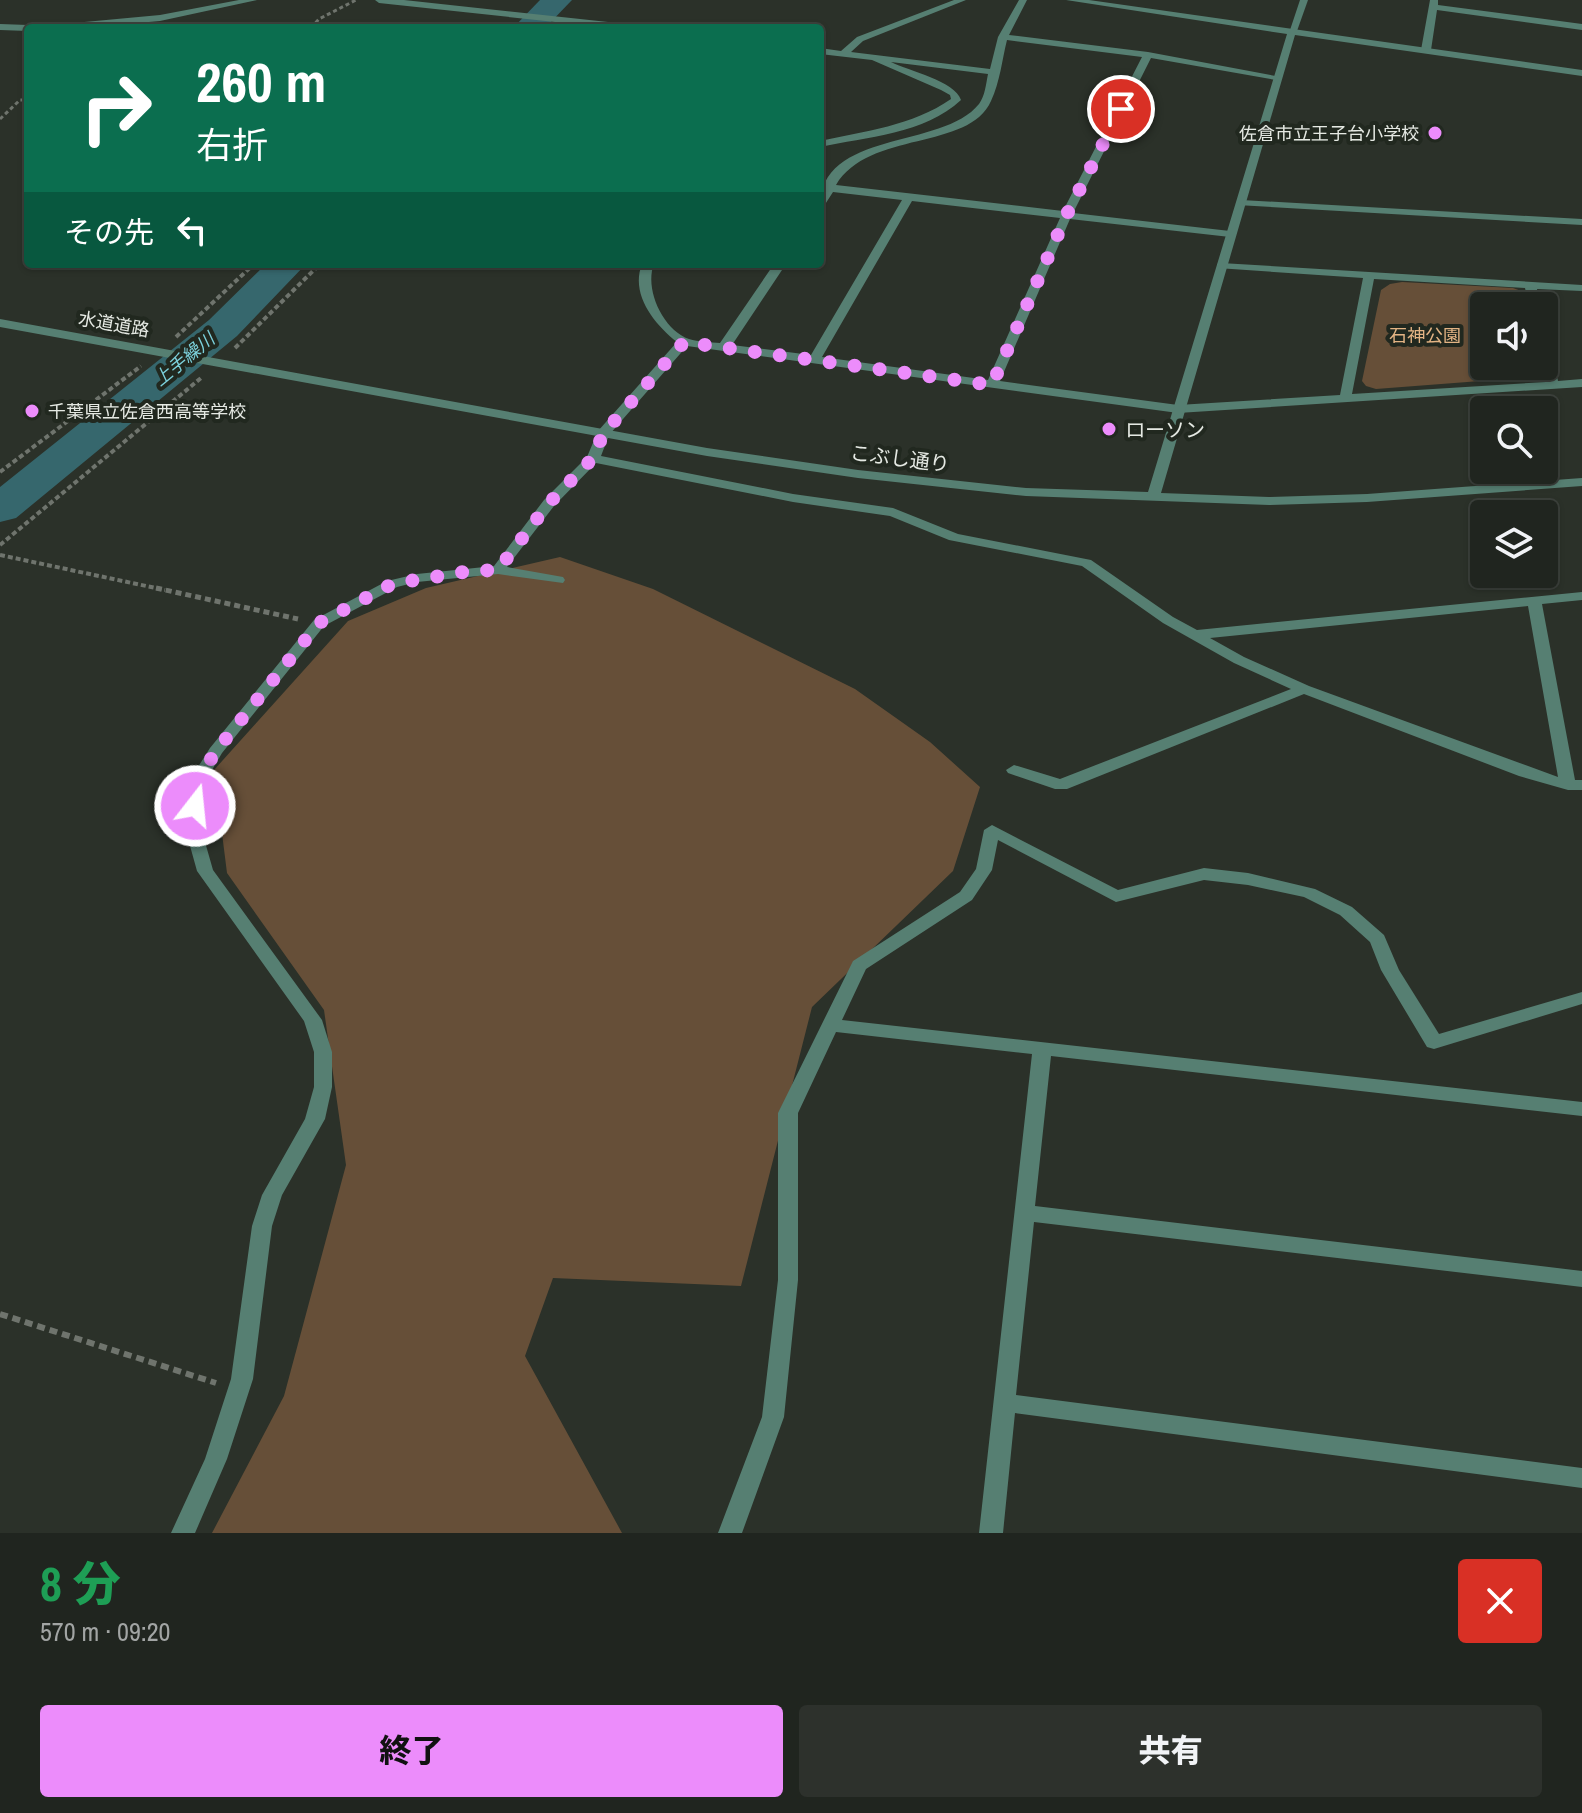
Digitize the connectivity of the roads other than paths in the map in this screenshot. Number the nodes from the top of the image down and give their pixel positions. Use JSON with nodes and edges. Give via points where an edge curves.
{"nodes":[{"id":1,"x":253,"y":0,"type":"edge"},
{"id":2,"x":379,"y":0,"type":"edge"},
{"id":3,"x":962,"y":0,"type":"edge"},
{"id":4,"x":1023,"y":0,"type":"edge"},
{"id":5,"x":1070,"y":0,"type":"edge"},
{"id":6,"x":1304,"y":0,"type":"edge"},
{"id":7,"x":1433,"y":4,"type":"edge"},
{"id":8,"x":95,"y":24,"type":"edge"},
{"id":9,"x":599,"y":24,"type":"edge"},
{"id":10,"x":0,"y":27,"type":"edge"},
{"id":11,"x":1582,"y":27,"type":"edge"},
{"id":12,"x":24,"y":28,"type":"edge"},
{"id":13,"x":1292,"y":31,"type":"junction"},
{"id":14,"x":1003,"y":37,"type":"junction"},
{"id":15,"x":1426,"y":50,"type":"junction"},
{"id":16,"x":824,"y":52,"type":"edge"},
{"id":17,"x":843,"y":54,"type":"junction"},
{"id":18,"x":1148,"y":55,"type":"junction"},
{"id":19,"x":875,"y":58,"type":"junction"},
{"id":20,"x":995,"y":72,"type":"junction"},
{"id":21,"x":1582,"y":73,"type":"edge"},
{"id":22,"x":1276,"y":77,"type":"junction"},
{"id":23,"x":824,"y":143,"type":"edge"},
{"id":24,"x":830,"y":188,"type":"junction"},
{"id":25,"x":909,"y":197,"type":"junction"},
{"id":26,"x":824,"y":198,"type":"edge"},
{"id":27,"x":1241,"y":203,"type":"junction"},
{"id":28,"x":1066,"y":216,"type":"junction"},
{"id":29,"x":1582,"y":222,"type":"edge"},
{"id":30,"x":1230,"y":234,"type":"junction"},
{"id":31,"x":1221,"y":266,"type":"junction"},
{"id":32,"x":645,"y":268,"type":"edge"},
{"id":33,"x":777,"y":268,"type":"edge"},
{"id":34,"x":1369,"y":275,"type":"junction"},
{"id":35,"x":1530,"y":285,"type":"junction"},
{"id":36,"x":1582,"y":288,"type":"edge"},
{"id":37,"x":1532,"y":292,"type":"edge"},
{"id":38,"x":0,"y":323,"type":"edge"},
{"id":39,"x":684,"y":342,"type":"junction"},
{"id":40,"x":724,"y":347,"type":"junction"},
{"id":41,"x":814,"y":360,"type":"junction"},
{"id":42,"x":222,"y":361,"type":"joint"},
{"id":43,"x":1552,"y":380,"type":"edge"},
{"id":44,"x":1582,"y":383,"type":"edge"},
{"id":45,"x":1553,"y":384,"type":"junction"},
{"id":46,"x":992,"y":385,"type":"junction"},
{"id":47,"x":1345,"y":399,"type":"junction"},
{"id":48,"x":1178,"y":409,"type":"junction"},
{"id":49,"x":603,"y":434,"type":"junction"},
{"id":50,"x":593,"y":458,"type":"junction"},
{"id":51,"x":1582,"y":482,"type":"edge"},
{"id":52,"x":1153,"y":498,"type":"junction"},
{"id":53,"x":498,"y":570,"type":"junction"},
{"id":54,"x":558,"y":580,"type":"dead end"},
{"id":55,"x":1582,"y":596,"type":"edge"},
{"id":56,"x":1534,"y":601,"type":"junction"},
{"id":57,"x":1194,"y":635,"type":"junction"},
{"id":58,"x":1304,"y":689,"type":"junction"},
{"id":59,"x":1014,"y":770,"type":"dead end"},
{"id":60,"x":1575,"y":785,"type":"edge"},
{"id":61,"x":1582,"y":998,"type":"edge"},
{"id":62,"x":829,"y":1025,"type":"junction"},
{"id":63,"x":1042,"y":1049,"type":"junction"},
{"id":64,"x":1582,"y":1109,"type":"edge"},
{"id":65,"x":1025,"y":1213,"type":"junction"},
{"id":66,"x":1582,"y":1279,"type":"edge"},
{"id":67,"x":1005,"y":1403,"type":"junction"},
{"id":68,"x":1582,"y":1478,"type":"edge"},
{"id":69,"x":183,"y":1533,"type":"edge"},
{"id":70,"x":730,"y":1533,"type":"edge"},
{"id":71,"x":991,"y":1533,"type":"edge"}],
"edges":[{"from":1,"to":8,"type":"street"},
{"from":2,"to":9,"type":"street"},
{"from":3,"to":17,"type":"street","via":[[860,39]]},
{"from":4,"to":14,"type":"street"},
{"from":5,"to":13,"type":"street"},
{"from":6,"to":13,"type":"street"},
{"from":7,"to":11,"type":"street"},
{"from":7,"to":15,"type":"street"},
{"from":10,"to":12,"type":"street"},
{"from":13,"to":15,"type":"street"},
{"from":13,"to":22,"type":"street"},
{"from":14,"to":18,"type":"street"},
{"from":14,"to":20,"type":"street"},
{"from":15,"to":21,"type":"street"},
{"from":16,"to":17,"type":"street"},
{"from":17,"to":19,"type":"street"},
{"from":18,"to":22,"type":"street"},
{"from":18,"to":28,"type":"street"},
{"from":19,"to":20,"type":"street"},
{"from":19,"to":23,"type":"street","via":[[898,72],[947,88],[956,100],[907,125]]},
{"from":20,"to":24,"type":"street","via":[[980,110],[930,136],[851,161]]},
{"from":22,"to":27,"type":"street"},
{"from":24,"to":25,"type":"street"},
{"from":24,"to":26,"type":"street"},
{"from":25,"to":28,"type":"street"},
{"from":25,"to":41,"type":"street"},
{"from":27,"to":29,"type":"street"},
{"from":27,"to":30,"type":"street"},
{"from":28,"to":30,"type":"street"},
{"from":28,"to":46,"type":"street"},
{"from":30,"to":31,"type":"street"},
{"from":31,"to":34,"type":"street"},
{"from":31,"to":48,"type":"street"},
{"from":32,"to":39,"type":"street","via":[[646,293],[672,335]]},
{"from":33,"to":40,"type":"street"},
{"from":34,"to":35,"type":"street"},
{"from":34,"to":47,"type":"street"},
{"from":35,"to":36,"type":"street"},
{"from":35,"to":37,"type":"street"},
{"from":38,"to":42,"type":"street","name":"水道道路"},
{"from":39,"to":40,"type":"street"},
{"from":39,"to":49,"type":"street"},
{"from":40,"to":41,"type":"street"},
{"from":41,"to":46,"type":"street"},
{"from":42,"to":49,"type":"street","name":"こぶし通り"},
{"from":43,"to":45,"type":"street"},
{"from":44,"to":45,"type":"street"},
{"from":45,"to":47,"type":"street"},
{"from":46,"to":48,"type":"street"},
{"from":47,"to":48,"type":"street"},
{"from":48,"to":52,"type":"street"},
{"from":49,"to":50,"type":"street"},
{"from":49,"to":52,"type":"street","name":"こぶし通り","via":[[858,474],[1026,492]]},
{"from":50,"to":53,"type":"street","via":[[549,503]]},
{"from":50,"to":57,"type":"street","via":[[893,512],[954,537],[1086,563]]},
{"from":51,"to":52,"type":"street","name":"こぶし通り","via":[[1367,498]]},
{"from":53,"to":54,"type":"street"},
{"from":53,"to":69,"type":"street","via":[[392,584],[319,623],[201,775],[195,835],[205,871],[313,1020],[323,1052],[323,1087],[315,1119],[272,1195],[262,1226],[238,1390],[216,1459]]},
{"from":55,"to":56,"type":"street"},
{"from":56,"to":57,"type":"street"},
{"from":56,"to":60,"type":"street"},
{"from":57,"to":58,"type":"street"},
{"from":58,"to":59,"type":"street","via":[[1061,785]]},
{"from":58,"to":60,"type":"street"},
{"from":61,"to":62,"type":"street","via":[[1434,1042],[1390,970],[1378,939],[1346,911],[1309,893],[1204,874],[1116,896],[992,830],[984,870],[966,896],[859,965]]},
{"from":62,"to":63,"type":"street"},
{"from":62,"to":70,"type":"street","via":[[788,1113],[788,1280],[773,1417]]},
{"from":63,"to":64,"type":"street"},
{"from":63,"to":65,"type":"street"},
{"from":65,"to":66,"type":"street"},
{"from":65,"to":67,"type":"street"},
{"from":67,"to":68,"type":"street"},
{"from":67,"to":71,"type":"street"}]}
